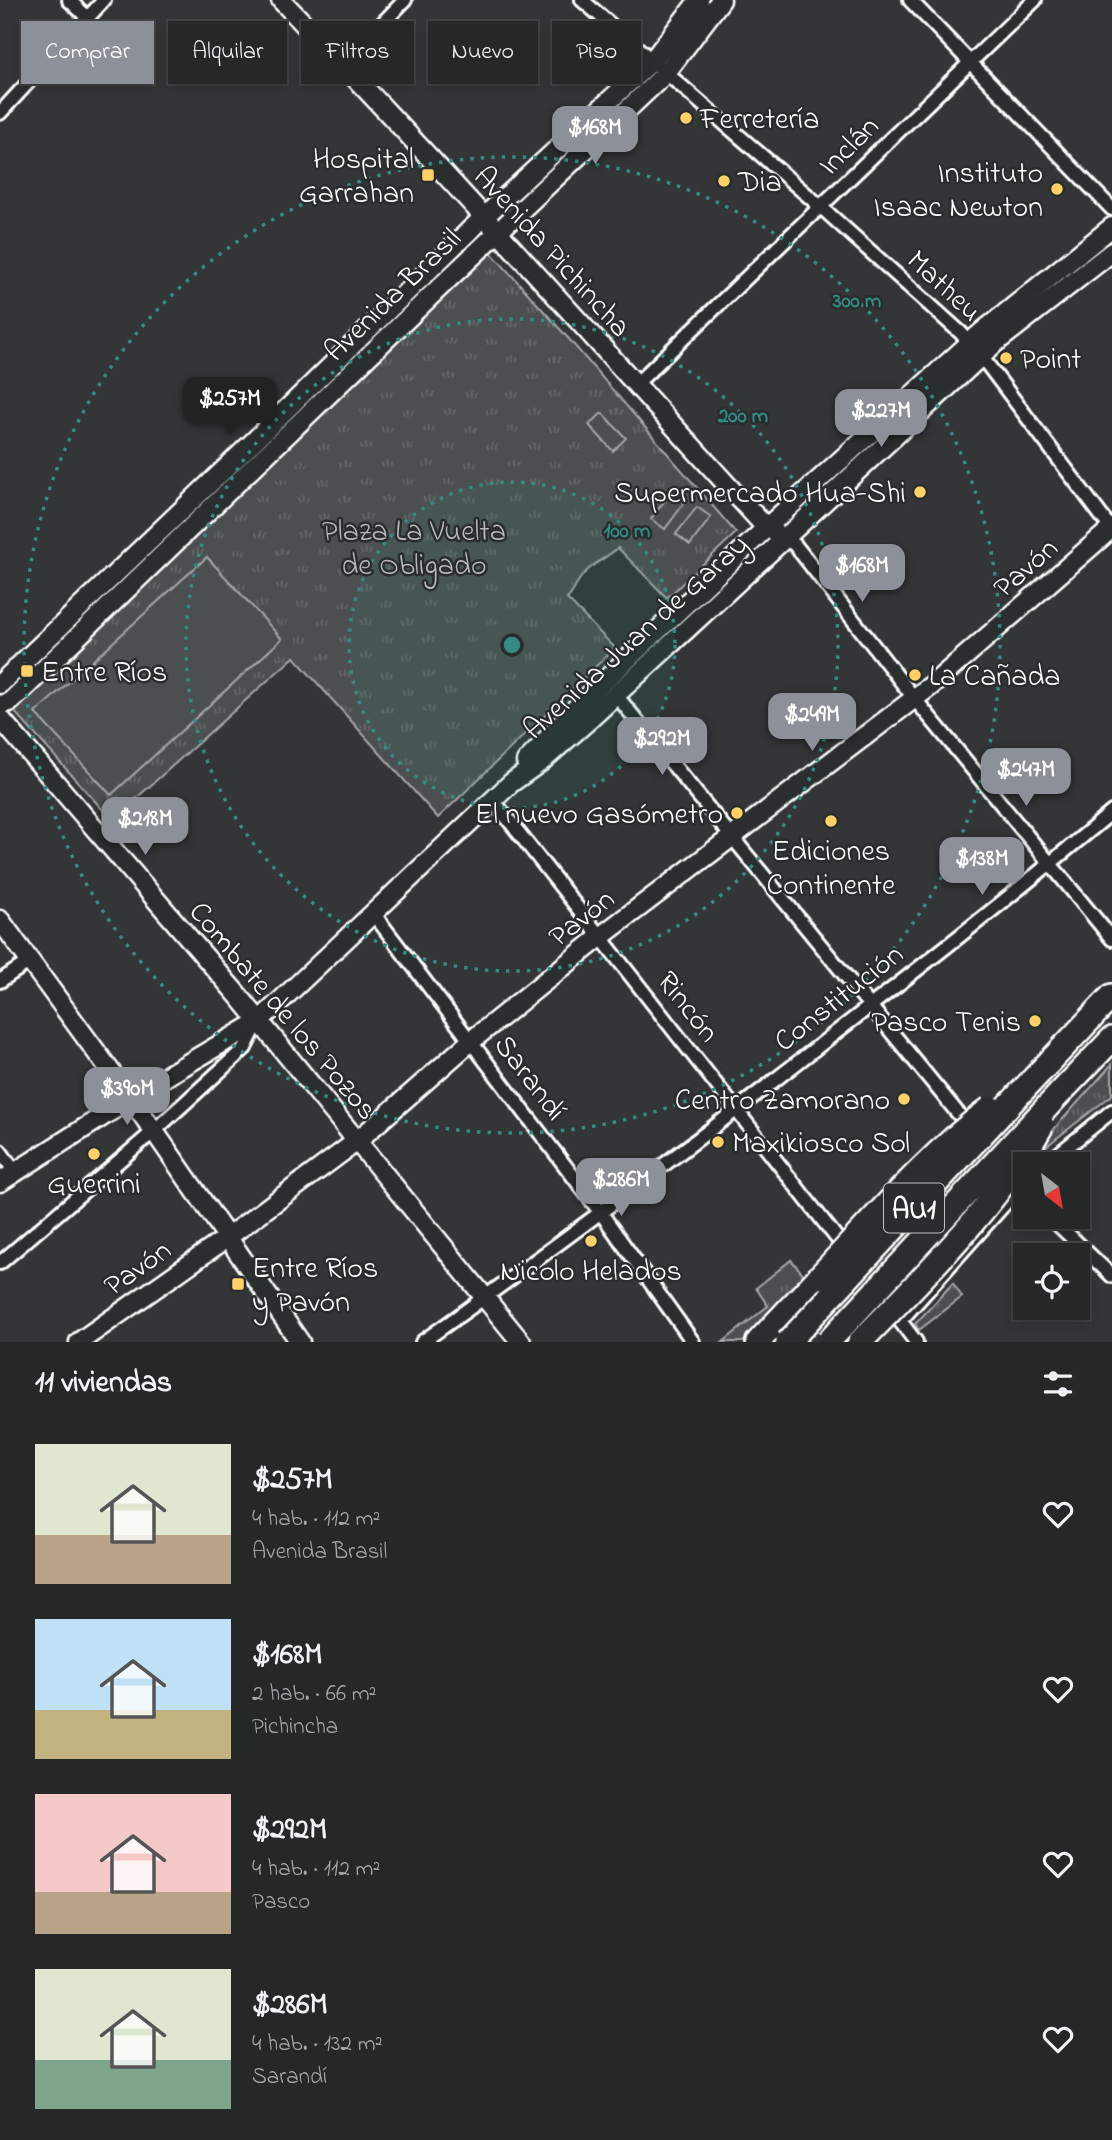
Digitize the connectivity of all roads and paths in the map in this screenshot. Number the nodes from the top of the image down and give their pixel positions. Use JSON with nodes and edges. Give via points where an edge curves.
{"nodes":[{"id":1,"x":69,"y":0,"type":"edge"},
{"id":2,"x":104,"y":0,"type":"edge"},
{"id":3,"x":281,"y":0,"type":"edge"},
{"id":4,"x":405,"y":0,"type":"edge"},
{"id":5,"x":582,"y":0,"type":"edge"},
{"id":6,"x":699,"y":0,"type":"edge"},
{"id":7,"x":721,"y":0,"type":"edge"},
{"id":8,"x":910,"y":0,"type":"edge"},
{"id":9,"x":1035,"y":0,"type":"edge"},
{"id":10,"x":88,"y":18,"type":"junction"},
{"id":11,"x":301,"y":21,"type":"edge"},
{"id":12,"x":385,"y":21,"type":"edge"},
{"id":13,"x":972,"y":62,"type":"junction"},
{"id":14,"x":658,"y":67,"type":"junction"},
{"id":15,"x":362,"y":84,"type":"edge"},
{"id":16,"x":0,"y":113,"type":"edge"},
{"id":17,"x":821,"y":207,"type":"junction"},
{"id":18,"x":1112,"y":209,"type":"edge"},
{"id":19,"x":485,"y":217,"type":"junction"},
{"id":20,"x":1112,"y":227,"type":"edge"},
{"id":21,"x":498,"y":231,"type":"junction"},
{"id":22,"x":1112,"y":252,"type":"edge"},
{"id":23,"x":975,"y":350,"type":"junction"},
{"id":24,"x":635,"y":385,"type":"junction"},
{"id":25,"x":767,"y":527,"type":"junction"},
{"id":26,"x":1112,"y":529,"type":"edge"},
{"id":27,"x":785,"y":538,"type":"junction"},
{"id":28,"x":0,"y":684,"type":"edge"},
{"id":29,"x":617,"y":695,"type":"junction"},
{"id":30,"x":914,"y":698,"type":"junction"},
{"id":31,"x":0,"y":705,"type":"edge"},
{"id":32,"x":0,"y":718,"type":"edge"},
{"id":33,"x":510,"y":783,"type":"junction"},
{"id":34,"x":493,"y":800,"type":"junction"},
{"id":35,"x":1112,"y":811,"type":"edge"},
{"id":36,"x":732,"y":838,"type":"junction"},
{"id":37,"x":1051,"y":863,"type":"junction"},
{"id":38,"x":373,"y":913,"type":"junction"},
{"id":39,"x":0,"y":920,"type":"edge"},
{"id":40,"x":600,"y":937,"type":"junction"},
{"id":41,"x":1112,"y":939,"type":"edge"},
{"id":42,"x":30,"y":961,"type":"junction"},
{"id":43,"x":1112,"y":978,"type":"edge"},
{"id":44,"x":0,"y":981,"type":"edge"},
{"id":45,"x":1112,"y":996,"type":"edge"},
{"id":46,"x":870,"y":1006,"type":"junction"},
{"id":47,"x":258,"y":1022,"type":"junction"},
{"id":48,"x":1112,"y":1039,"type":"edge"},
{"id":49,"x":471,"y":1041,"type":"junction"},
{"id":50,"x":1112,"y":1045,"type":"edge"},
{"id":51,"x":1062,"y":1049,"type":"junction"},
{"id":52,"x":1083,"y":1069,"type":"junction"},
{"id":53,"x":1039,"y":1073,"type":"junction"},
{"id":54,"x":1060,"y":1093,"type":"junction"},
{"id":55,"x":131,"y":1099,"type":"junction"},
{"id":56,"x":737,"y":1110,"type":"junction"},
{"id":57,"x":1112,"y":1111,"type":"edge"},
{"id":58,"x":965,"y":1122,"type":"dead end"},
{"id":59,"x":154,"y":1131,"type":"junction"},
{"id":60,"x":356,"y":1141,"type":"junction"},
{"id":61,"x":0,"y":1151,"type":"edge"},
{"id":62,"x":1061,"y":1152,"type":"edge"},
{"id":63,"x":16,"y":1172,"type":"junction"},
{"id":64,"x":0,"y":1182,"type":"edge"},
{"id":65,"x":1013,"y":1195,"type":"edge"},
{"id":66,"x":601,"y":1213,"type":"junction"},
{"id":67,"x":1063,"y":1229,"type":"edge"},
{"id":68,"x":228,"y":1237,"type":"junction"},
{"id":69,"x":843,"y":1246,"type":"dead end"},
{"id":70,"x":0,"y":1263,"type":"edge"},
{"id":71,"x":1112,"y":1276,"type":"edge"},
{"id":72,"x":484,"y":1298,"type":"junction"},
{"id":73,"x":79,"y":1342,"type":"edge"},
{"id":74,"x":300,"y":1342,"type":"edge"},
{"id":75,"x":422,"y":1342,"type":"edge"},
{"id":76,"x":521,"y":1342,"type":"edge"},
{"id":77,"x":693,"y":1342,"type":"edge"},
{"id":78,"x":758,"y":1342,"type":"edge"},
{"id":79,"x":788,"y":1342,"type":"edge"},
{"id":80,"x":828,"y":1342,"type":"edge"},
{"id":81,"x":860,"y":1342,"type":"edge"},
{"id":82,"x":916,"y":1342,"type":"edge"}],
"edges":[{"from":1,"to":10,"type":"street"},
{"from":2,"to":10,"type":"street"},
{"from":3,"to":11,"type":"main road","name":"Avenida Pichincha"},
{"from":4,"to":12,"type":"street"},
{"from":5,"to":14,"type":"street","name":"Matheu"},
{"from":6,"to":14,"type":"main road","name":"Avenida Brasil"},
{"from":7,"to":14,"type":"main road","name":"Avenida Brasil"},
{"from":8,"to":13,"type":"street"},
{"from":9,"to":13,"type":"street","name":"Inclán"},
{"from":10,"to":16,"type":"street"},
{"from":13,"to":17,"type":"street","name":"Inclán"},
{"from":13,"to":18,"type":"street"},
{"from":14,"to":17,"type":"street","name":"Matheu"},
{"from":14,"to":19,"type":"main road","name":"Avenida Brasil"},
{"from":14,"to":21,"type":"main road","name":"Avenida Brasil"},
{"from":15,"to":19,"type":"main road","name":"Avenida Pichincha"},
{"from":17,"to":23,"type":"street","name":"Matheu"},
{"from":17,"to":24,"type":"street","name":"Inclán"},
{"from":19,"to":21,"type":"main road","name":"Avenida Pichincha"},
{"from":19,"to":28,"type":"main road","name":"Avenida Brasil"},
{"from":20,"to":23,"type":"main road","name":"Avenida Juan de Garay"},
{"from":21,"to":24,"type":"main road","name":"Avenida Pichincha"},
{"from":21,"to":31,"type":"main road","name":"Avenida Brasil","via":[[10,702]]},
{"from":22,"to":23,"type":"main road","name":"Avenida Juan de Garay"},
{"from":23,"to":25,"type":"main road","name":"Avenida Juan de Garay"},
{"from":23,"to":26,"type":"street","name":"Matheu"},
{"from":23,"to":27,"type":"main road","name":"Avenida Juan de Garay"},
{"from":24,"to":25,"type":"main road","name":"Avenida Pichincha"},
{"from":25,"to":27,"type":"main road","name":"Avenida Pichincha"},
{"from":25,"to":33,"type":"main road","name":"Avenida Juan de Garay","via":[[579,705]]},
{"from":26,"to":30,"type":"main road","name":"Pavón"},
{"from":27,"to":29,"type":"main road","name":"Avenida Juan de Garay"},
{"from":27,"to":30,"type":"street"},
{"from":29,"to":33,"type":"main road","name":"Avenida Juan de Garay"},
{"from":29,"to":36,"type":"street"},
{"from":30,"to":36,"type":"main road","name":"Pavón"},
{"from":30,"to":37,"type":"street"},
{"from":32,"to":47,"type":"main road","name":"Combate de los Pozos"},
{"from":33,"to":34,"type":"main road","name":"Avenida Juan de Garay"},
{"from":34,"to":38,"type":"main road","name":"Avenida Juan de Garay"},
{"from":34,"to":40,"type":"street","name":"Rincón"},
{"from":35,"to":37,"type":"street","name":"Constitución"},
{"from":36,"to":40,"type":"main road","name":"Pavón"},
{"from":36,"to":46,"type":"street"},
{"from":37,"to":41,"type":"street"},
{"from":37,"to":46,"type":"street","name":"Constitución"},
{"from":38,"to":47,"type":"main road","name":"Avenida Juan de Garay"},
{"from":38,"to":49,"type":"street","name":"Sarandí"},
{"from":39,"to":42,"type":"main road"},
{"from":40,"to":49,"type":"main road","name":"Pavón"},
{"from":40,"to":56,"type":"street","name":"Rincón"},
{"from":42,"to":44,"type":"street"},
{"from":42,"to":55,"type":"main road"},
{"from":43,"to":51,"type":"highway"},
{"from":45,"to":51,"type":"highway","number":"AU1"},
{"from":46,"to":56,"type":"street","name":"Constitución"},
{"from":46,"to":58,"type":"street"},
{"from":47,"to":55,"type":"main road","name":"Avenida Juan de Garay"},
{"from":47,"to":59,"type":"street","via":[[245,1048]]},
{"from":47,"to":60,"type":"main road","name":"Combate de los Pozos"},
{"from":48,"to":52,"type":"highway","number":"AU1"},
{"from":49,"to":60,"type":"main road","name":"Pavón"},
{"from":49,"to":66,"type":"street","name":"Sarandí"},
{"from":50,"to":52,"type":"highway"},
{"from":51,"to":53,"type":"highway","number":"AU1"},
{"from":52,"to":54,"type":"highway","number":"AU1"},
{"from":53,"to":78,"type":"highway","bridge":true,"via":[[962,1130]]},
{"from":53,"to":79,"type":"highway","number":"AU1","bridge":true},
{"from":54,"to":80,"type":"highway","number":"AU1","bridge":true},
{"from":54,"to":81,"type":"highway","bridge":true,"via":[[1012,1173]]},
{"from":55,"to":59,"type":"main road"},
{"from":55,"to":63,"type":"main road","name":"Avenida Juan de Garay"},
{"from":56,"to":66,"type":"street","name":"Constitución"},
{"from":56,"to":69,"type":"street","name":"Rincón"},
{"from":57,"to":62,"type":"street"},
{"from":59,"to":68,"type":"main road"},
{"from":59,"to":70,"type":"street"},
{"from":60,"to":68,"type":"main road","name":"Pavón"},
{"from":60,"to":72,"type":"main road","name":"Combate de los Pozos"},
{"from":61,"to":63,"type":"street"},
{"from":63,"to":64,"type":"main road","name":"Avenida Juan de Garay"},
{"from":65,"to":82,"type":"street","via":[[900,1321]]},
{"from":66,"to":72,"type":"street","name":"Constitución"},
{"from":66,"to":77,"type":"street","name":"Sarandí"},
{"from":67,"to":71,"type":"street"},
{"from":68,"to":73,"type":"main road","name":"Pavón"},
{"from":68,"to":74,"type":"main road"},
{"from":72,"to":75,"type":"street","name":"Constitución"},
{"from":72,"to":76,"type":"main road","name":"Combate de los Pozos"}]}
